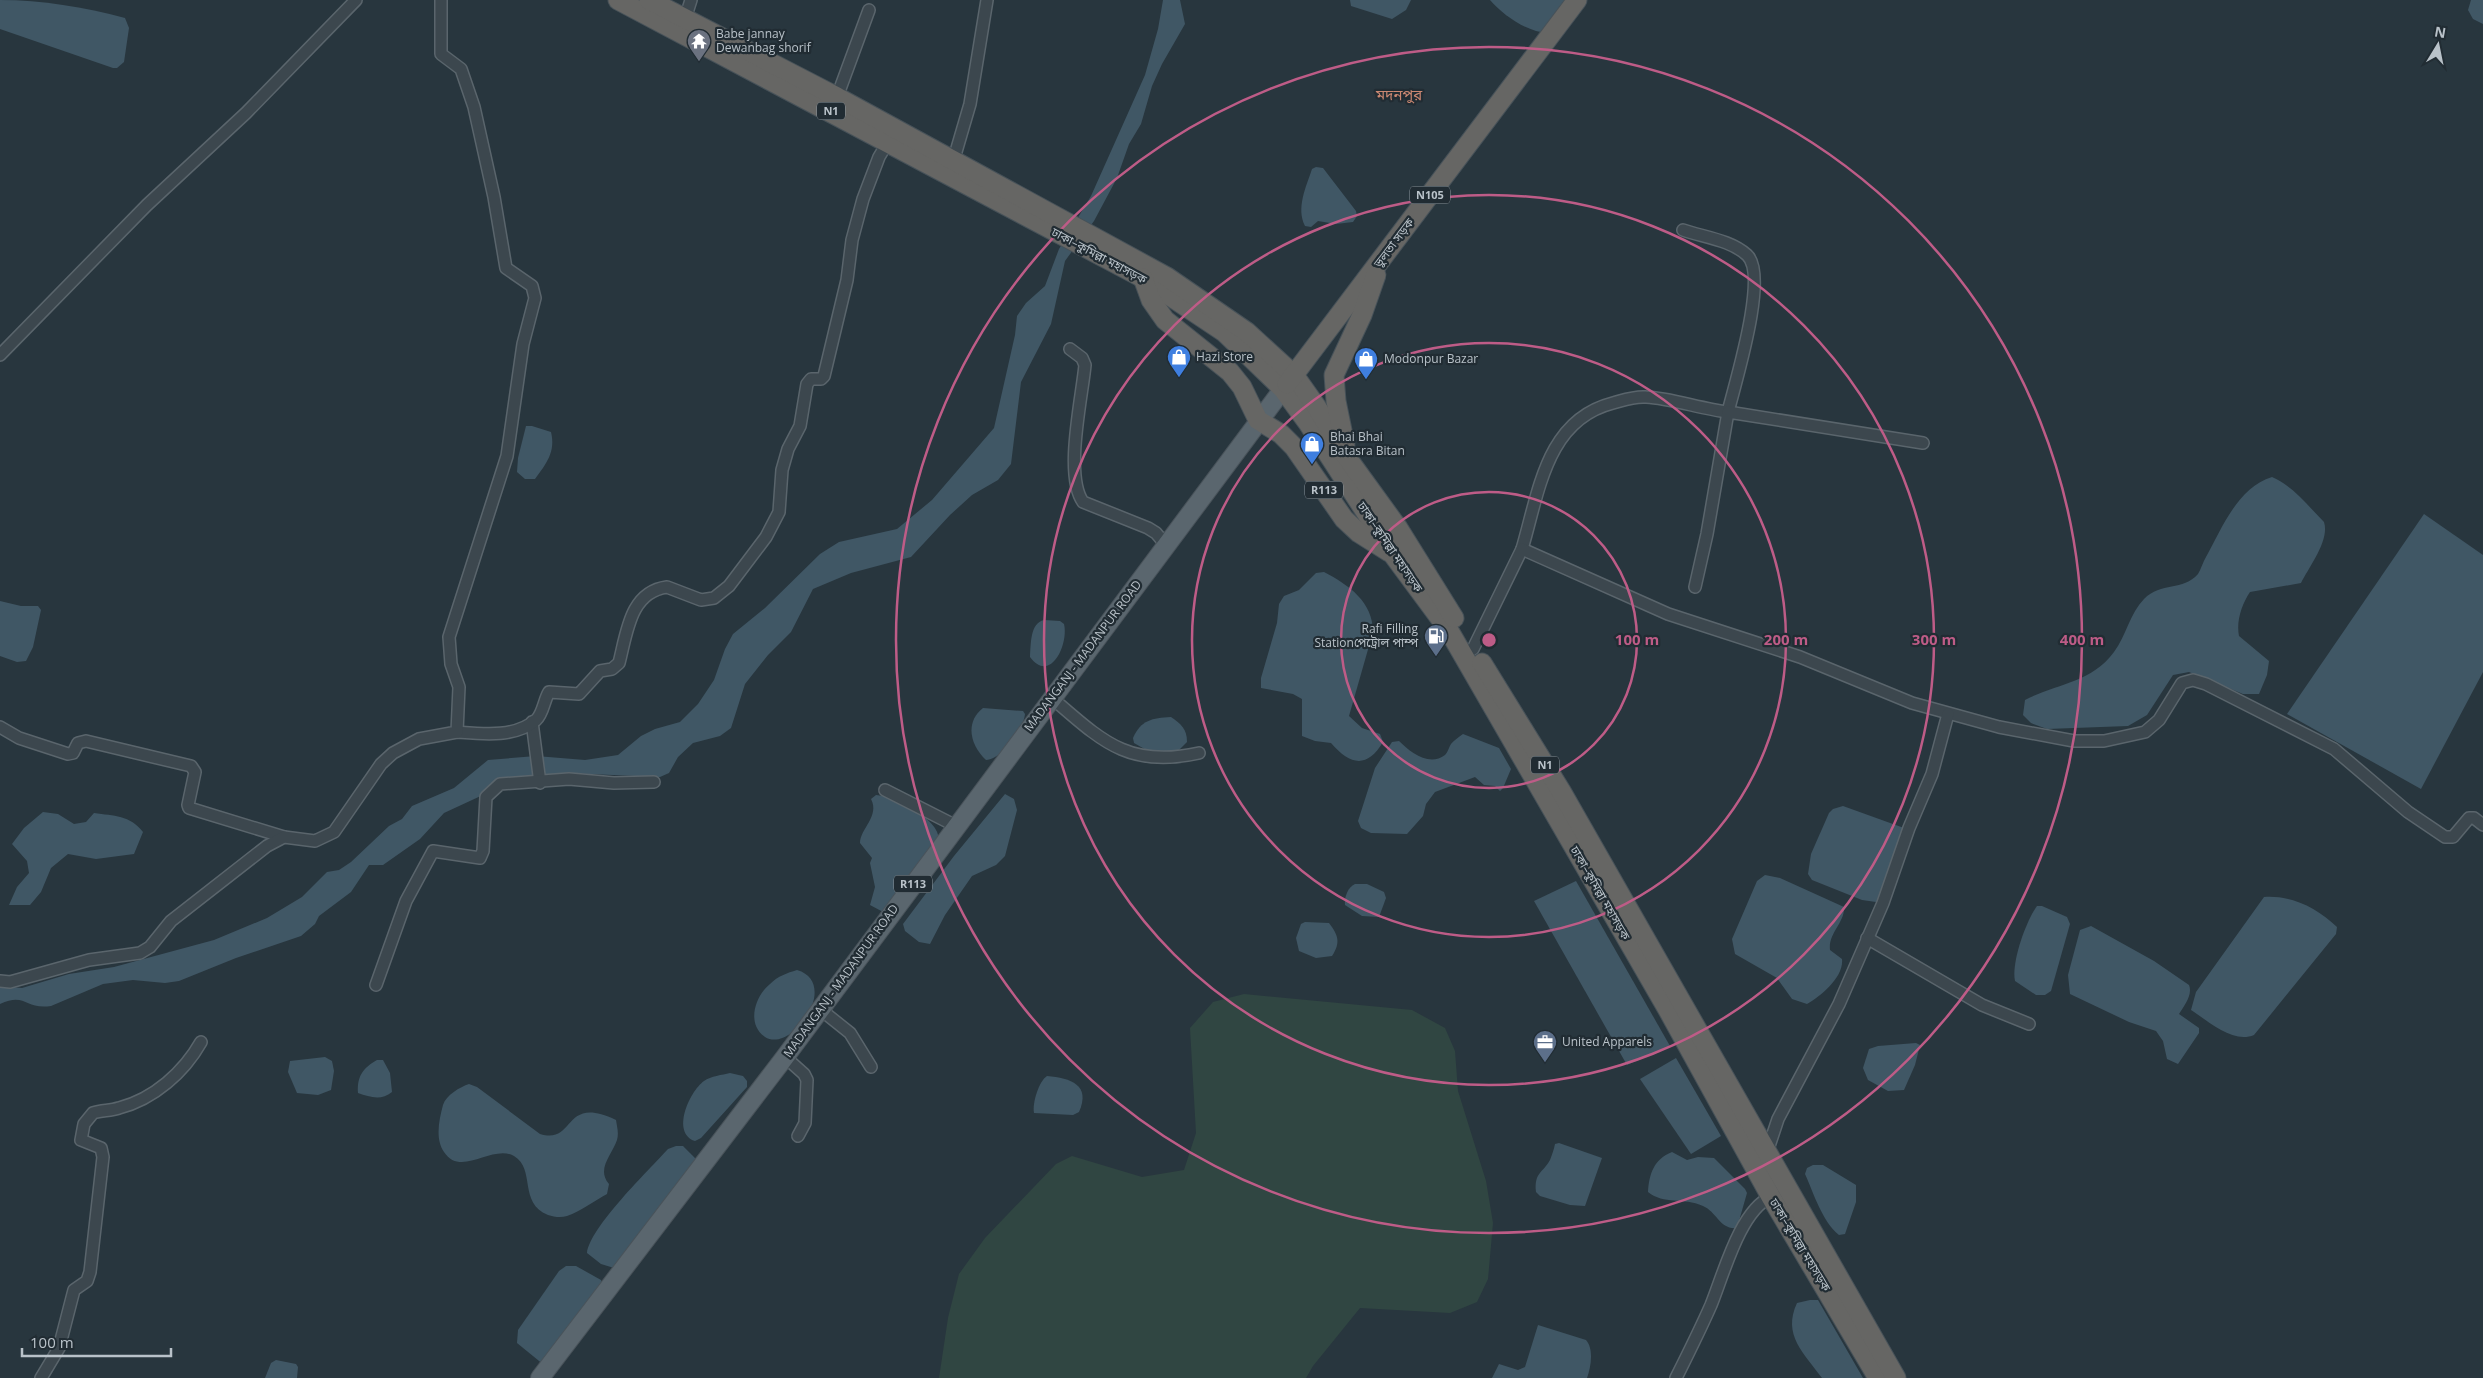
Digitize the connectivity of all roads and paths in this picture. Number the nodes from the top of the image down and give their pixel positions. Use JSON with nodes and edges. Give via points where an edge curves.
{"nodes":[{"id":1,"x":356,"y":0,"type":"edge"},
{"id":2,"x":441,"y":0,"type":"edge"},
{"id":3,"x":618,"y":0,"type":"edge"},
{"id":4,"x":650,"y":0,"type":"edge"},
{"id":5,"x":691,"y":0,"type":"edge"},
{"id":6,"x":986,"y":0,"type":"edge"},
{"id":7,"x":1577,"y":0,"type":"edge"},
{"id":8,"x":869,"y":10,"type":"dead end"},
{"id":9,"x":685,"y":19,"type":"junction"},
{"id":10,"x":837,"y":97,"type":"junction"},
{"id":11,"x":888,"y":142,"type":"junction"},
{"id":12,"x":953,"y":162,"type":"junction"},
{"id":13,"x":1045,"y":219,"type":"junction"},
{"id":14,"x":1683,"y":230,"type":"dead end"},
{"id":15,"x":1091,"y":244,"type":"junction"},
{"id":16,"x":1380,"y":262,"type":"junction"},
{"id":17,"x":1143,"y":278,"type":"junction"},
{"id":18,"x":1070,"y":349,"type":"dead end"},
{"id":19,"x":0,"y":355,"type":"edge"},
{"id":20,"x":1288,"y":382,"type":"junction"},
{"id":21,"x":1728,"y":412,"type":"junction"},
{"id":22,"x":1258,"y":420,"type":"junction"},
{"id":23,"x":1922,"y":442,"type":"dead end"},
{"id":24,"x":1348,"y":459,"type":"junction"},
{"id":25,"x":1166,"y":545,"type":"junction"},
{"id":26,"x":1522,"y":549,"type":"junction"},
{"id":27,"x":1394,"y":556,"type":"junction"},
{"id":28,"x":1695,"y":587,"type":"dead end"},
{"id":29,"x":1474,"y":649,"type":"junction"},
{"id":30,"x":1052,"y":698,"type":"junction"},
{"id":31,"x":1948,"y":714,"type":"junction"},
{"id":32,"x":532,"y":722,"type":"junction"},
{"id":33,"x":0,"y":727,"type":"edge"},
{"id":34,"x":457,"y":732,"type":"junction"},
{"id":35,"x":1199,"y":753,"type":"dead end"},
{"id":36,"x":540,"y":782,"type":"junction"},
{"id":37,"x":654,"y":782,"type":"dead end"},
{"id":38,"x":885,"y":790,"type":"dead end"},
{"id":39,"x":2483,"y":825,"type":"edge"},
{"id":40,"x":956,"y":826,"type":"junction"},
{"id":41,"x":284,"y":837,"type":"junction"},
{"id":42,"x":1867,"y":938,"type":"junction"},
{"id":43,"x":0,"y":981,"type":"edge"},
{"id":44,"x":376,"y":985,"type":"dead end"},
{"id":45,"x":820,"y":1009,"type":"junction"},
{"id":46,"x":2029,"y":1024,"type":"dead end"},
{"id":47,"x":201,"y":1042,"type":"dead end"},
{"id":48,"x":785,"y":1057,"type":"junction"},
{"id":49,"x":871,"y":1067,"type":"dead end"},
{"id":50,"x":798,"y":1136,"type":"dead end"},
{"id":51,"x":1767,"y":1152,"type":"junction"},
{"id":52,"x":1771,"y":1197,"type":"junction"},
{"id":53,"x":41,"y":1378,"type":"edge"},
{"id":54,"x":540,"y":1378,"type":"edge"},
{"id":55,"x":1676,"y":1378,"type":"edge"},
{"id":56,"x":1878,"y":1378,"type":"edge"},
{"id":57,"x":1896,"y":1378,"type":"edge"}],
"edges":[{"from":1,"to":19,"type":"street"},
{"from":2,"to":34,"type":"street","via":[[441,54],[461,69],[474,107],[506,268],[532,286],[535,298],[523,344],[507,456],[449,637],[451,664],[459,687]]},
{"from":3,"to":11,"type":"highway","name":"ঢাকা–কুমিল্লা মহাসড়ক","number":"N1"},
{"from":4,"to":9,"type":"highway","name":"ঢাকা–কুমিল্লা মহাসড়ক","number":"N1"},
{"from":5,"to":9,"type":"street"},
{"from":6,"to":12,"type":"street","via":[[973,88]]},
{"from":7,"to":16,"type":"highway","name":"ভুলতা সড়ক","number":"N105"},
{"from":8,"to":10,"type":"street"},
{"from":9,"to":10,"type":"highway","name":"ঢাকা–কুমিল্লা মহাসড়ক","number":"N1"},
{"from":10,"to":12,"type":"highway","name":"ঢাকা–কুমিল্লা মহাসড়ক","number":"N1"},
{"from":11,"to":13,"type":"highway","name":"ঢাকা–কুমিল্লা মহাসড়ক","number":"N1"},
{"from":11,"to":32,"type":"street","via":[[863,199],[824,376],[811,379],[807,384],[800,426],[782,470],[779,512],[766,537],[729,586],[714,598],[701,600],[667,587],[644,596],[635,609],[616,667],[600,671],[579,694],[549,692],[537,719]]},
{"from":12,"to":13,"type":"highway","name":"ঢাকা–কুমিল্লা মহাসড়ক","number":"N1"},
{"from":13,"to":15,"type":"highway","name":"ঢাকা–কুমিল্লা মহাসড়ক","number":"N1"},
{"from":14,"to":21,"type":"street","via":[[1737,247],[1754,264],[1756,281],[1750,321]]},
{"from":15,"to":17,"type":"highway","name":"ঢাকা–কুমিল্লা মহাসড়ক","number":"N1"},
{"from":15,"to":20,"type":"highway","name":"ঢাকা–কুমিল্লা মহাসড়ক","number":"N1","via":[[1167,277],[1247,332]]},
{"from":16,"to":20,"type":"highway","name":"ভুলতা সড়ক","number":"N105"},
{"from":16,"to":24,"type":"highway","via":[[1362,315],[1334,376]]},
{"from":17,"to":20,"type":"highway","name":"ঢাকা–কুমিল্লা মহাসড়ক","number":"N1","via":[[1224,332]]},
{"from":17,"to":22,"type":"highway","via":[[1151,300],[1165,320],[1230,372],[1242,386]]},
{"from":18,"to":25,"type":"street","via":[[1082,358],[1085,365],[1074,455],[1079,496],[1083,502],[1148,528]]},
{"from":20,"to":22,"type":"main road","name":"MADANGANJ - MADANPUR ROAD","number":"R113"},
{"from":20,"to":24,"type":"highway","name":"ঢাকা–কুমিল্লা মহাসড়ক","number":"N1","via":[[1321,414]]},
{"from":20,"to":27,"type":"highway","name":"ঢাকা–কুমিল্লা মহাসড়ক","number":"N1","via":[[1308,423]]},
{"from":21,"to":23,"type":"street"},
{"from":21,"to":26,"type":"street","via":[[1635,397],[1595,407],[1584,414],[1561,436],[1550,456]]},
{"from":21,"to":28,"type":"street"},
{"from":22,"to":25,"type":"main road","name":"MADANGANJ - MADANPUR ROAD","number":"R113"},
{"from":22,"to":27,"type":"highway","number":"R113","via":[[1281,434],[1294,447],[1344,519]]},
{"from":24,"to":29,"type":"highway","name":"ঢাকা–কুমিল্লা মহাসড়ক","number":"N1","via":[[1398,528]]},
{"from":25,"to":30,"type":"main road","name":"MADANGANJ - MADANPUR ROAD","number":"R113"},
{"from":26,"to":29,"type":"street"},
{"from":26,"to":31,"type":"street","via":[[1668,614],[1800,657],[1876,689]]},
{"from":27,"to":52,"type":"highway","name":"ঢাকা–কুমিল্লা মহাসড়ক","number":"N1","via":[[1448,629],[1668,1010]]},
{"from":29,"to":51,"type":"highway","name":"ঢাকা–কুমিল্লা মহাসড়ক","number":"N1","via":[[1561,791]]},
{"from":30,"to":35,"type":"street","via":[[1095,736],[1118,749],[1172,758]]},
{"from":30,"to":40,"type":"main road","name":"MADANGANJ - MADANPUR ROAD","number":"R113"},
{"from":31,"to":39,"type":"street","via":[[2074,741],[2104,741],[2145,732],[2159,720],[2182,683],[2193,680],[2334,749],[2408,812],[2445,837],[2453,837],[2469,818]]},
{"from":31,"to":42,"type":"street","via":[[1923,799],[1909,828],[1884,903]]},
{"from":32,"to":34,"type":"street","via":[[523,728],[495,734]]},
{"from":32,"to":36,"type":"street"},
{"from":33,"to":41,"type":"street","via":[[19,738],[68,754],[73,753],[78,743],[86,742],[191,766],[195,772],[190,808]]},
{"from":34,"to":41,"type":"street","via":[[419,739],[393,753],[381,764],[334,832],[315,842]]},
{"from":36,"to":37,"type":"street","via":[[569,779]]},
{"from":36,"to":44,"type":"street","via":[[500,784],[486,798],[480,858],[433,851],[406,901]]},
{"from":38,"to":40,"type":"street"},
{"from":40,"to":45,"type":"main road","name":"MADANGANJ - MADANPUR ROAD","number":"R113"},
{"from":41,"to":43,"type":"street","via":[[250,859],[171,921],[150,947],[140,953],[89,960],[10,982]]},
{"from":42,"to":46,"type":"street","via":[[1982,1005]]},
{"from":42,"to":51,"type":"street","via":[[1839,1004],[1778,1119]]},
{"from":45,"to":48,"type":"main road","name":"MADANGANJ - MADANPUR ROAD","number":"R113"},
{"from":45,"to":49,"type":"street","via":[[850,1033]]},
{"from":47,"to":53,"type":"street","via":[[191,1059],[153,1095],[118,1109],[93,1113],[84,1124],[81,1140],[101,1148],[103,1157],[90,1272],[88,1281],[74,1290],[59,1348]]},
{"from":48,"to":50,"type":"street","via":[[807,1080],[805,1123]]},
{"from":48,"to":54,"type":"main road","name":"MADANGANJ - MADANPUR ROAD","number":"R113"},
{"from":51,"to":57,"type":"highway","name":"ঢাকা–কুমিল্লা মহাসড়ক","number":"N1"},
{"from":52,"to":55,"type":"street","via":[[1755,1208],[1741,1233]]},
{"from":52,"to":56,"type":"highway","name":"ঢাকা–কুমিল্লা মহাসড়ক","number":"N1"}]}
